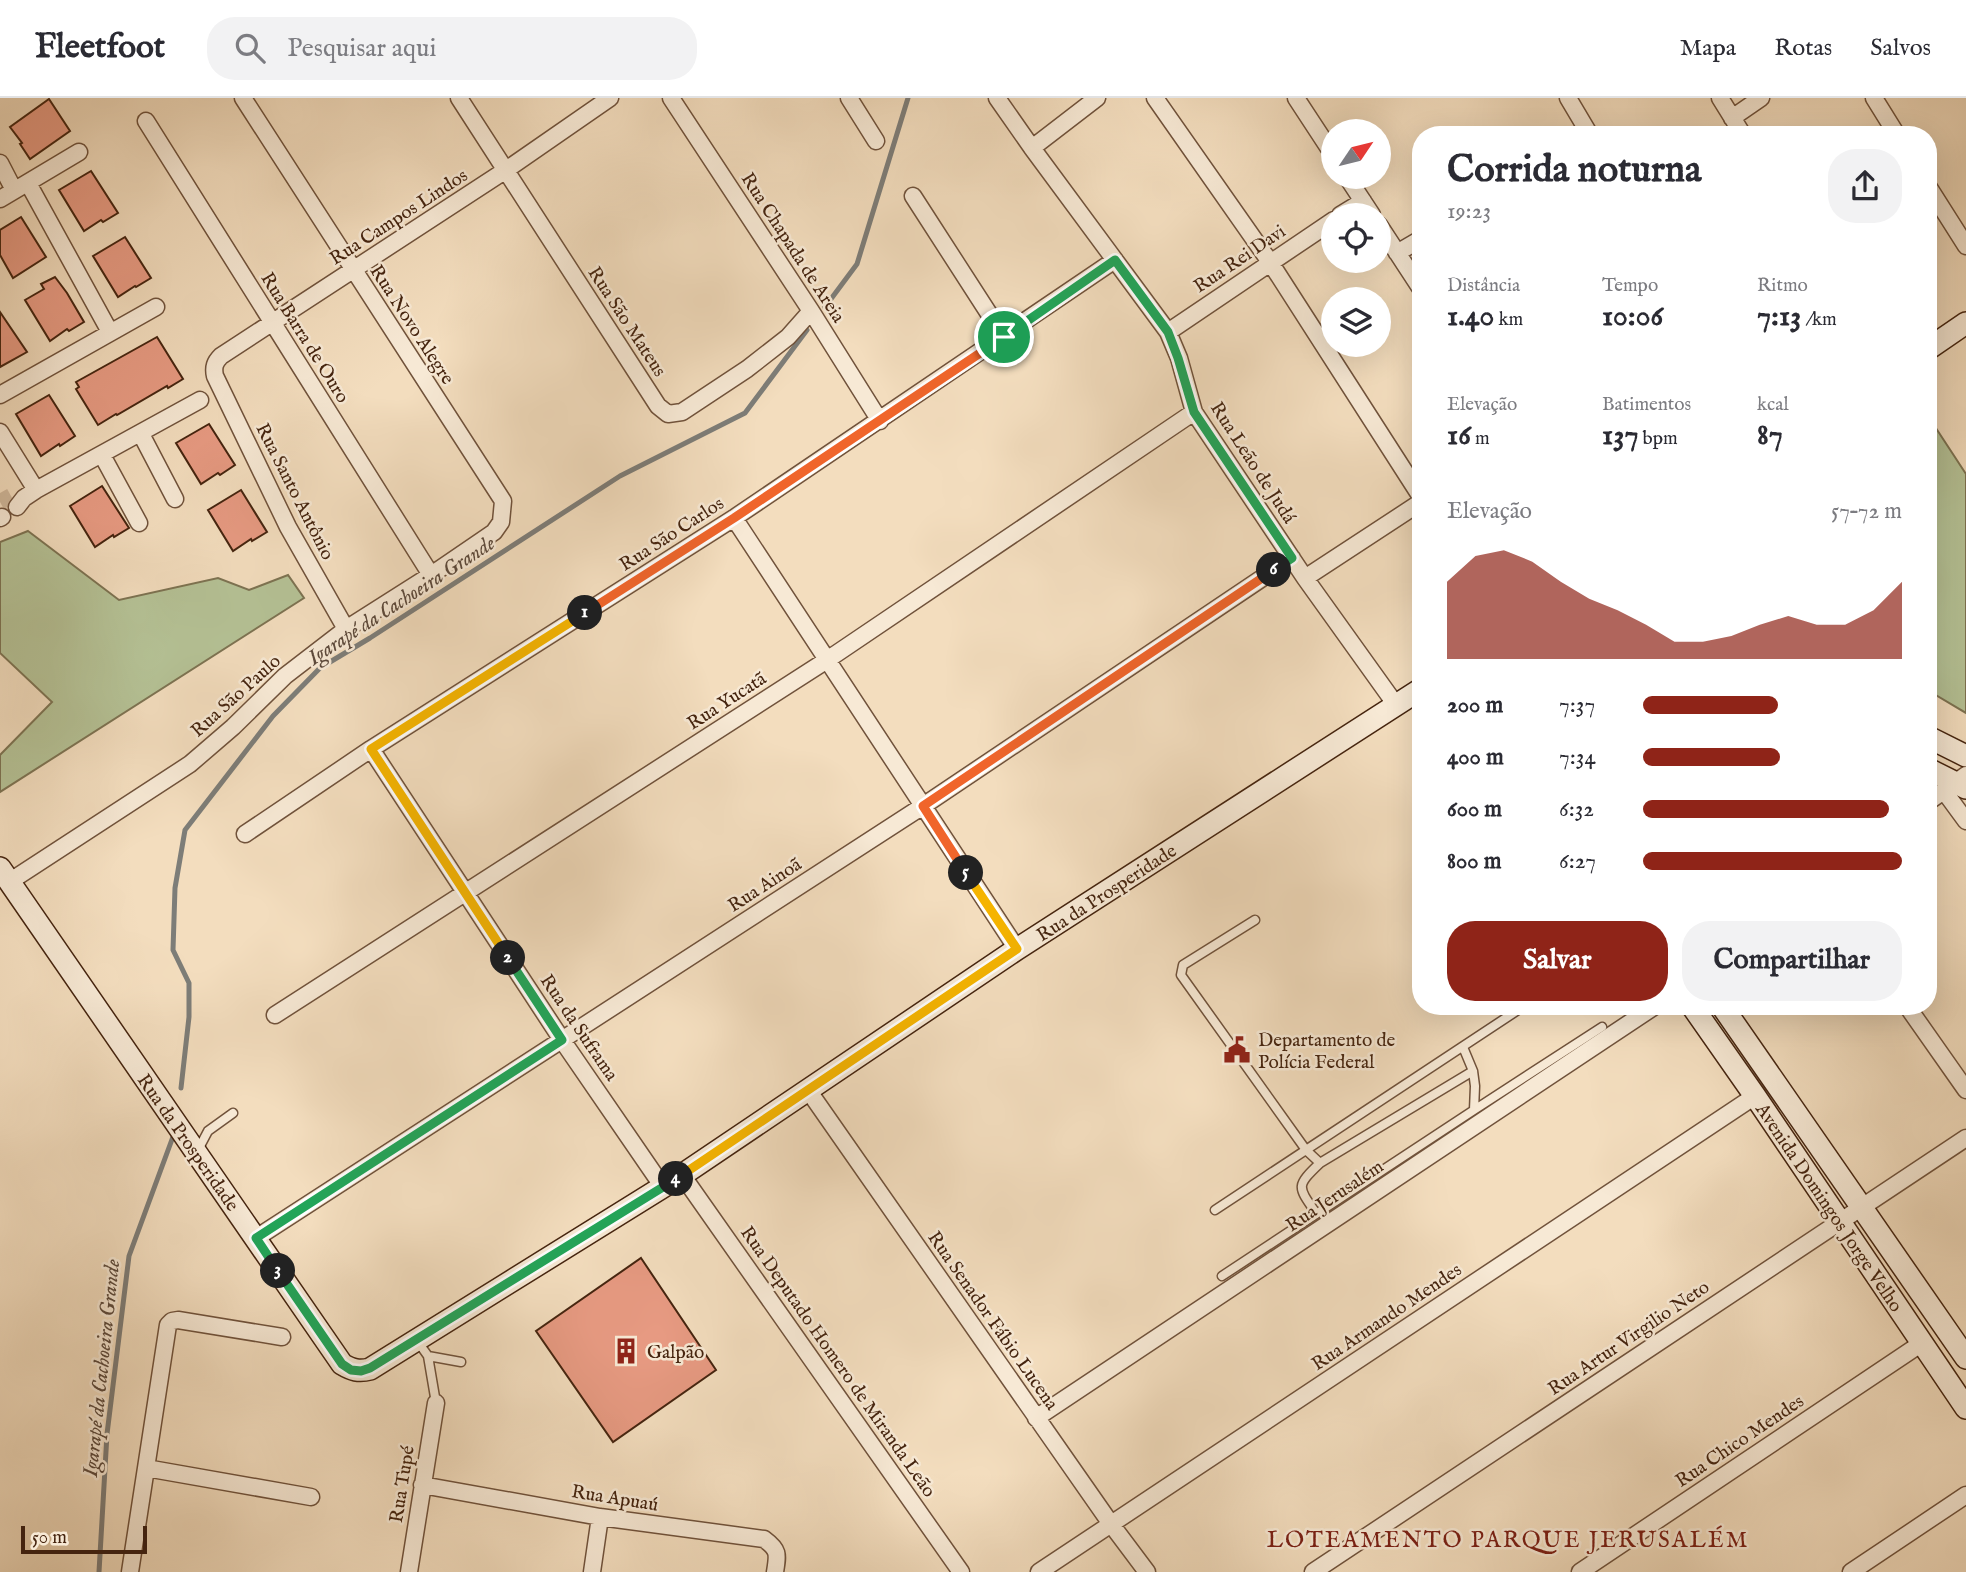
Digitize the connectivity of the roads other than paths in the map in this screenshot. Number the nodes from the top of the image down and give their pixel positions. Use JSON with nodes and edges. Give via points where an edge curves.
{"nodes":[{"id":1,"x":243,"y":98,"type":"edge"},
{"id":2,"x":459,"y":98,"type":"edge"},
{"id":3,"x":610,"y":98,"type":"edge"},
{"id":4,"x":671,"y":98,"type":"edge"},
{"id":5,"x":849,"y":98,"type":"edge"},
{"id":6,"x":997,"y":98,"type":"edge"},
{"id":7,"x":1097,"y":98,"type":"edge"},
{"id":8,"x":1155,"y":98,"type":"edge"},
{"id":9,"x":1296,"y":98,"type":"edge"},
{"id":10,"x":1567,"y":98,"type":"edge"},
{"id":11,"x":1720,"y":98,"type":"edge"},
{"id":12,"x":1761,"y":98,"type":"edge"},
{"id":13,"x":1874,"y":98,"type":"edge"},
{"id":14,"x":1732,"y":118,"type":"junction"},
{"id":15,"x":146,"y":121,"type":"dead end"},
{"id":16,"x":1584,"y":126,"type":"edge"},
{"id":17,"x":1737,"y":126,"type":"edge"},
{"id":18,"x":1891,"y":126,"type":"edge"},
{"id":19,"x":1321,"y":136,"type":"edge"},
{"id":20,"x":876,"y":141,"type":"dead end"},
{"id":21,"x":1032,"y":148,"type":"junction"},
{"id":22,"x":79,"y":152,"type":"dead end"},
{"id":23,"x":0,"y":163,"type":"edge"},
{"id":24,"x":506,"y":170,"type":"junction"},
{"id":25,"x":1355,"y":189,"type":"edge"},
{"id":26,"x":14,"y":190,"type":"edge"},
{"id":27,"x":912,"y":196,"type":"dead end"},
{"id":28,"x":1937,"y":200,"type":"edge"},
{"id":29,"x":1363,"y":201,"type":"joint"},
{"id":30,"x":1360,"y":203,"type":"edge"},
{"id":31,"x":1321,"y":229,"type":"edge"},
{"id":32,"x":1391,"y":244,"type":"edge"},
{"id":33,"x":1412,"y":244,"type":"edge"},
{"id":34,"x":1966,"y":246,"type":"edge"},
{"id":35,"x":1397,"y":253,"type":"junction"},
{"id":36,"x":1115,"y":260,"type":"junction"},
{"id":37,"x":1270,"y":262,"type":"junction"},
{"id":38,"x":354,"y":271,"type":"junction"},
{"id":39,"x":1412,"y":276,"type":"edge"},
{"id":40,"x":156,"y":307,"type":"dead end"},
{"id":41,"x":811,"y":312,"type":"junction"},
{"id":42,"x":272,"y":323,"type":"junction"},
{"id":43,"x":1966,"y":323,"type":"edge"},
{"id":44,"x":110,"y":332,"type":"junction"},
{"id":45,"x":1168,"y":332,"type":"junction"},
{"id":46,"x":1004,"y":337,"type":"junction"},
{"id":47,"x":1937,"y":343,"type":"edge"},
{"id":48,"x":214,"y":370,"type":"joint"},
{"id":49,"x":0,"y":395,"type":"edge"},
{"id":50,"x":200,"y":400,"type":"dead end"},
{"id":51,"x":1194,"y":412,"type":"junction"},
{"id":52,"x":880,"y":421,"type":"junction"},
{"id":53,"x":0,"y":432,"type":"edge"},
{"id":54,"x":141,"y":434,"type":"junction"},
{"id":55,"x":102,"y":455,"type":"junction"},
{"id":56,"x":1412,"y":486,"type":"edge"},
{"id":57,"x":176,"y":499,"type":"dead end"},
{"id":58,"x":503,"y":502,"type":"joint"},
{"id":59,"x":1412,"y":506,"type":"edge"},
{"id":60,"x":734,"y":518,"type":"junction"},
{"id":61,"x":139,"y":523,"type":"dead end"},
{"id":62,"x":1292,"y":558,"type":"junction"},
{"id":63,"x":431,"y":575,"type":"junction"},
{"id":64,"x":1305,"y":578,"type":"junction"},
{"id":65,"x":346,"y":629,"type":"junction"},
{"id":66,"x":827,"y":660,"type":"junction"},
{"id":67,"x":1412,"y":695,"type":"edge"},
{"id":68,"x":1396,"y":705,"type":"junction"},
{"id":69,"x":1937,"y":742,"type":"edge"},
{"id":70,"x":371,"y":749,"type":"junction"},
{"id":71,"x":1966,"y":756,"type":"edge"},
{"id":72,"x":1937,"y":774,"type":"edge"},
{"id":73,"x":1958,"y":784,"type":"edge"},
{"id":74,"x":1937,"y":797,"type":"edge"},
{"id":75,"x":923,"y":806,"type":"junction"},
{"id":76,"x":1966,"y":821,"type":"edge"},
{"id":77,"x":245,"y":834,"type":"dead end"},
{"id":78,"x":5,"y":875,"type":"edge"},
{"id":79,"x":464,"y":893,"type":"junction"},
{"id":80,"x":1255,"y":920,"type":"dead end"},
{"id":81,"x":1017,"y":949,"type":"junction"},
{"id":82,"x":275,"y":1015,"type":"dead end"},
{"id":83,"x":1510,"y":1015,"type":"edge"},
{"id":84,"x":1641,"y":1015,"type":"edge"},
{"id":85,"x":1698,"y":1015,"type":"edge"},
{"id":86,"x":1728,"y":1015,"type":"edge"},
{"id":87,"x":1913,"y":1015,"type":"edge"},
{"id":88,"x":1602,"y":1027,"type":"dead end"},
{"id":89,"x":562,"y":1040,"type":"junction"},
{"id":90,"x":1463,"y":1046,"type":"junction"},
{"id":91,"x":1473,"y":1071,"type":"junction"},
{"id":92,"x":808,"y":1090,"type":"junction"},
{"id":93,"x":1966,"y":1090,"type":"edge"},
{"id":94,"x":1755,"y":1096,"type":"junction"},
{"id":95,"x":1474,"y":1110,"type":"junction"},
{"id":96,"x":233,"y":1113,"type":"dead end"},
{"id":97,"x":1966,"y":1138,"type":"edge"},
{"id":98,"x":194,"y":1149,"type":"junction"},
{"id":99,"x":1306,"y":1150,"type":"junction"},
{"id":100,"x":1320,"y":1163,"type":"junction"},
{"id":101,"x":682,"y":1175,"type":"junction"},
{"id":102,"x":663,"y":1187,"type":"junction"},
{"id":103,"x":1863,"y":1207,"type":"junction"},
{"id":104,"x":1214,"y":1210,"type":"dead end"},
{"id":105,"x":1316,"y":1213,"type":"junction"},
{"id":106,"x":1839,"y":1222,"type":"junction"},
{"id":107,"x":256,"y":1238,"type":"junction"},
{"id":108,"x":1222,"y":1276,"type":"dead end"},
{"id":109,"x":282,"y":1337,"type":"dead end"},
{"id":110,"x":1922,"y":1343,"type":"junction"},
{"id":111,"x":422,"y":1348,"type":"junction"},
{"id":112,"x":1966,"y":1358,"type":"edge"},
{"id":113,"x":461,"y":1362,"type":"dead end"},
{"id":114,"x":436,"y":1403,"type":"joint"},
{"id":115,"x":1966,"y":1408,"type":"edge"},
{"id":116,"x":1036,"y":1418,"type":"junction"},
{"id":117,"x":146,"y":1468,"type":"junction"},
{"id":118,"x":422,"y":1485,"type":"junction"},
{"id":119,"x":1966,"y":1495,"type":"edge"},
{"id":120,"x":311,"y":1497,"type":"dead end"},
{"id":121,"x":600,"y":1517,"type":"junction"},
{"id":122,"x":1111,"y":1524,"type":"junction"},
{"id":123,"x":130,"y":1572,"type":"edge"},
{"id":124,"x":409,"y":1572,"type":"edge"},
{"id":125,"x":592,"y":1572,"type":"edge"},
{"id":126,"x":775,"y":1572,"type":"edge"},
{"id":127,"x":961,"y":1572,"type":"edge"},
{"id":128,"x":1039,"y":1572,"type":"edge"},
{"id":129,"x":1147,"y":1572,"type":"edge"},
{"id":130,"x":1313,"y":1572,"type":"edge"},
{"id":131,"x":1580,"y":1572,"type":"edge"},
{"id":132,"x":1851,"y":1572,"type":"edge"}],
"edges":[{"from":1,"to":38,"type":"street","name":"Rua Novo Alegre"},
{"from":2,"to":24,"type":"street","name":"Rua São Mateus"},
{"from":3,"to":24,"type":"street","name":"Rua Campos Lindos"},
{"from":4,"to":41,"type":"street","name":"Rua Chapada de Areia"},
{"from":5,"to":20,"type":"street"},
{"from":6,"to":21,"type":"street","name":"Rua Leão de Judá"},
{"from":7,"to":21,"type":"street"},
{"from":8,"to":37,"type":"street"},
{"from":9,"to":19,"type":"street"},
{"from":10,"to":16,"type":"street"},
{"from":11,"to":14,"type":"street"},
{"from":12,"to":14,"type":"street"},
{"from":13,"to":18,"type":"street"},
{"from":14,"to":17,"type":"street"},
{"from":15,"to":42,"type":"street","name":"Rua Barra de Ouro"},
{"from":21,"to":36,"type":"street","name":"Rua Leão de Judá"},
{"from":22,"to":26,"type":"street"},
{"from":23,"to":26,"type":"street"},
{"from":24,"to":38,"type":"street","name":"Rua Campos Lindos"},
{"from":24,"to":41,"type":"street","name":"Rua São Mateus","via":[[658,406],[668,414],[681,412],[747,369]]},
{"from":25,"to":29,"type":"street"},
{"from":26,"to":44,"type":"street"},
{"from":27,"to":46,"type":"street"},
{"from":28,"to":34,"type":"street"},
{"from":29,"to":30,"type":"street"},
{"from":31,"to":37,"type":"street","name":"Rua Rei Davi"},
{"from":32,"to":35,"type":"street"},
{"from":33,"to":35,"type":"street"},
{"from":35,"to":39,"type":"street"},
{"from":36,"to":45,"type":"street","name":"Rua Leão de Judá"},
{"from":36,"to":46,"type":"street","name":"Rua São Carlos"},
{"from":37,"to":45,"type":"street","name":"Rua Rei Davi"},
{"from":37,"to":56,"type":"street"},
{"from":38,"to":42,"type":"street","name":"Rua Campos Lindos"},
{"from":38,"to":58,"type":"street","name":"Rua Novo Alegre"},
{"from":40,"to":44,"type":"street"},
{"from":41,"to":52,"type":"street","name":"Rua Chapada de Areia"},
{"from":42,"to":48,"type":"street","name":"Rua Campos Lindos","via":[[221,356]]},
{"from":42,"to":63,"type":"street","name":"Rua Barra de Ouro"},
{"from":43,"to":47,"type":"street"},
{"from":44,"to":49,"type":"street"},
{"from":45,"to":51,"type":"street","name":"Rua Leão de Judá"},
{"from":46,"to":52,"type":"street","name":"Rua São Carlos"},
{"from":48,"to":65,"type":"street","name":"Rua Santo Antônio","via":[[288,527]]},
{"from":50,"to":54,"type":"street"},
{"from":51,"to":62,"type":"street","name":"Rua Leão de Judá"},
{"from":51,"to":66,"type":"street","name":"Rua Yucatã"},
{"from":52,"to":60,"type":"street","name":"Rua São Carlos"},
{"from":53,"to":55,"type":"street","via":[[22,498]]},
{"from":54,"to":55,"type":"street"},
{"from":54,"to":57,"type":"street"},
{"from":55,"to":61,"type":"street"},
{"from":58,"to":63,"type":"street","name":"Rua São Paulo","via":[[501,522],[494,532]]},
{"from":59,"to":64,"type":"street"},
{"from":60,"to":66,"type":"street"},
{"from":60,"to":70,"type":"street","name":"Rua São Carlos"},
{"from":62,"to":64,"type":"street","name":"Rua Leão de Judá"},
{"from":62,"to":75,"type":"street","name":"Rua Ainoã"},
{"from":63,"to":65,"type":"street","name":"Rua São Paulo"},
{"from":64,"to":68,"type":"street","name":"Rua Leão de Judá"},
{"from":65,"to":78,"type":"street","name":"Rua São Paulo","via":[[285,676],[190,764]]},
{"from":66,"to":75,"type":"street"},
{"from":66,"to":79,"type":"street","name":"Rua Yucatã"},
{"from":67,"to":68,"type":"street","name":"Rua da Prosperidade"},
{"from":68,"to":81,"type":"street","name":"Rua da Prosperidade"},
{"from":69,"to":71,"type":"street"},
{"from":70,"to":77,"type":"street","name":"Rua São Carlos"},
{"from":70,"to":79,"type":"street","name":"Rua da Suframa"},
{"from":72,"to":73,"type":"street"},
{"from":73,"to":74,"type":"street"},
{"from":73,"to":76,"type":"street"},
{"from":75,"to":81,"type":"street"},
{"from":75,"to":89,"type":"street","name":"Rua Ainoã"},
{"from":78,"to":98,"type":"street","name":"Rua da Prosperidade"},
{"from":79,"to":82,"type":"street","name":"Rua Yucatã"},
{"from":79,"to":89,"type":"street","name":"Rua da Suframa"},
{"from":80,"to":99,"type":"lane","via":[[1183,965],[1181,975]]},
{"from":81,"to":92,"type":"street","name":"Rua da Prosperidade"},
{"from":83,"to":90,"type":"lane"},
{"from":84,"to":116,"type":"street","name":"Rua Jerusalém"},
{"from":85,"to":94,"type":"street","name":"Avenida Domingos Jorge Velho"},
{"from":86,"to":103,"type":"street","name":"Avenida Domingos Jorge Velho"},
{"from":87,"to":93,"type":"street"},
{"from":88,"to":95,"type":"lane"},
{"from":89,"to":102,"type":"street","name":"Rua da Suframa"},
{"from":89,"to":107,"type":"street","name":"Rua Ainoã"},
{"from":90,"to":91,"type":"lane"},
{"from":90,"to":99,"type":"lane"},
{"from":91,"to":95,"type":"lane"},
{"from":91,"to":100,"type":"lane"},
{"from":92,"to":101,"type":"street","name":"Rua da Prosperidade"},
{"from":92,"to":116,"type":"street","name":"Rua Senador Fábio Lucena"},
{"from":94,"to":106,"type":"street","name":"Avenida Domingos Jorge Velho"},
{"from":94,"to":122,"type":"street","name":"Rua Armando Mendes"},
{"from":95,"to":105,"type":"lane"},
{"from":96,"to":98,"type":"lane","via":[[208,1131]]},
{"from":97,"to":103,"type":"street","name":"Rua Artur Virgilio Neto"},
{"from":98,"to":107,"type":"street","name":"Rua da Prosperidade"},
{"from":99,"to":100,"type":"lane"},
{"from":99,"to":104,"type":"lane"},
{"from":100,"to":105,"type":"lane","via":[[1301,1187]]},
{"from":101,"to":102,"type":"street","name":"Rua da Prosperidade"},
{"from":101,"to":127,"type":"street","name":"Rua Deputado Homero de Miranda Leão"},
{"from":102,"to":111,"type":"street","name":"Rua da Prosperidade"},
{"from":103,"to":106,"type":"street","name":"Rua Artur Virgilio Neto"},
{"from":103,"to":112,"type":"street","name":"Avenida Domingos Jorge Velho"},
{"from":105,"to":108,"type":"lane"},
{"from":106,"to":110,"type":"street","name":"Avenida Domingos Jorge Velho"},
{"from":106,"to":130,"type":"street","name":"Rua Artur Virgilio Neto"},
{"from":107,"to":111,"type":"street","name":"Rua da Prosperidade","via":[[342,1364],[351,1370],[361,1371]]},
{"from":109,"to":117,"type":"street","via":[[172,1321]]},
{"from":110,"to":115,"type":"street","name":"Avenida Domingos Jorge Velho"},
{"from":110,"to":131,"type":"street","name":"Rua Chico Mendes"},
{"from":111,"to":113,"type":"lane"},
{"from":111,"to":114,"type":"lane"},
{"from":114,"to":118,"type":"street","name":"Rua Tupé"},
{"from":116,"to":122,"type":"street","name":"Rua Senador Fábio Lucena"},
{"from":117,"to":120,"type":"street"},
{"from":117,"to":123,"type":"street"},
{"from":118,"to":121,"type":"street","name":"Rua Apuaú"},
{"from":118,"to":124,"type":"street","name":"Rua Tupé"},
{"from":119,"to":132,"type":"street"},
{"from":121,"to":125,"type":"street"},
{"from":121,"to":126,"type":"street","name":"Rua Apuaú","via":[[764,1539],[776,1550]]},
{"from":122,"to":128,"type":"street","name":"Rua Armando Mendes"},
{"from":122,"to":129,"type":"street","name":"Rua Senador Fábio Lucena"}]}
